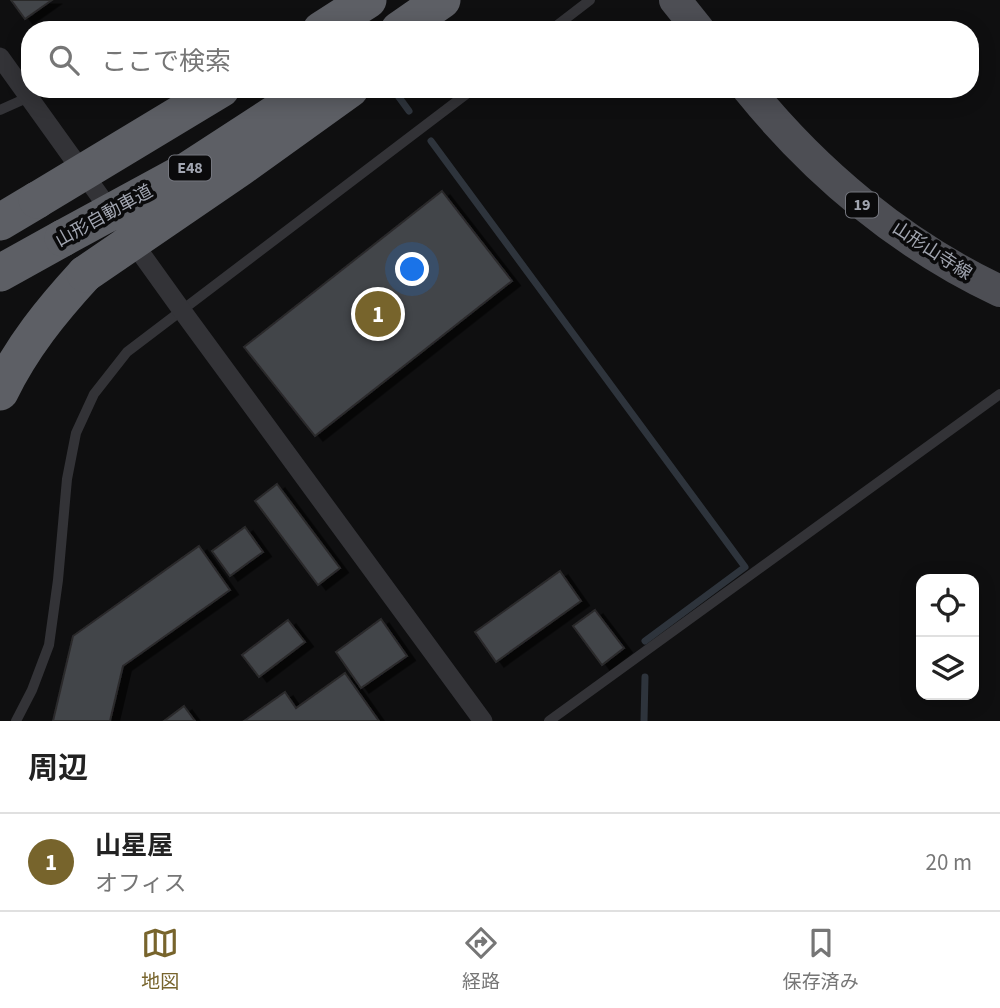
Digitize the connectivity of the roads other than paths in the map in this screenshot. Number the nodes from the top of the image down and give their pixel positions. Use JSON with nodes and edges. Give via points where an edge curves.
{"nodes":[{"id":1,"x":368,"y":0,"type":"edge"},
{"id":2,"x":442,"y":0,"type":"edge"},
{"id":3,"x":470,"y":0,"type":"edge"},
{"id":4,"x":590,"y":0,"type":"edge"},
{"id":5,"x":675,"y":0,"type":"edge"},
{"id":6,"x":335,"y":21,"type":"edge"},
{"id":7,"x":412,"y":21,"type":"edge"},
{"id":8,"x":443,"y":21,"type":"edge"},
{"id":9,"x":563,"y":21,"type":"edge"},
{"id":10,"x":692,"y":21,"type":"edge"},
{"id":11,"x":0,"y":57,"type":"edge"},
{"id":12,"x":21,"y":86,"type":"edge"},
{"id":13,"x":27,"y":98,"type":"edge"},
{"id":14,"x":30,"y":98,"type":"edge"},
{"id":15,"x":204,"y":98,"type":"edge"},
{"id":16,"x":299,"y":98,"type":"edge"},
{"id":17,"x":337,"y":98,"type":"edge"},
{"id":18,"x":461,"y":98,"type":"edge"},
{"id":19,"x":755,"y":98,"type":"edge"},
{"id":20,"x":0,"y":110,"type":"edge"},
{"id":21,"x":22,"y":191,"type":"edge"},
{"id":22,"x":0,"y":222,"type":"edge"},
{"id":23,"x":0,"y":273,"type":"edge"},
{"id":24,"x":1000,"y":291,"type":"edge"},
{"id":25,"x":183,"y":312,"type":"junction"},
{"id":26,"x":0,"y":392,"type":"edge"},
{"id":27,"x":1000,"y":394,"type":"edge"},
{"id":28,"x":16,"y":721,"type":"edge"},
{"id":29,"x":483,"y":721,"type":"edge"},
{"id":30,"x":549,"y":721,"type":"edge"}],
"edges":[{"from":1,"to":6,"type":"highway"},
{"from":2,"to":7,"type":"highway"},
{"from":3,"to":8,"type":"highway"},
{"from":4,"to":9,"type":"lane"},
{"from":5,"to":10,"type":"main road"},
{"from":11,"to":12,"type":"street"},
{"from":13,"to":20,"type":"lane"},
{"from":14,"to":25,"type":"street"},
{"from":15,"to":21,"type":"highway","bridge":true},
{"from":16,"to":23,"type":"highway","name":"山形自動車道","number":"E48","bridge":true,"via":[[188,170]]},
{"from":17,"to":26,"type":"highway","bridge":true,"via":[[85,274],[28,342]]},
{"from":18,"to":25,"type":"lane"},
{"from":19,"to":24,"type":"main road","name":"山形山寺線","number":"19","via":[[862,205],[916,243]]},
{"from":21,"to":22,"type":"highway"},
{"from":25,"to":28,"type":"lane","via":[[127,352],[94,394],[76,433],[66,479],[49,645]]},
{"from":25,"to":29,"type":"street"},
{"from":27,"to":30,"type":"lane"}]}
